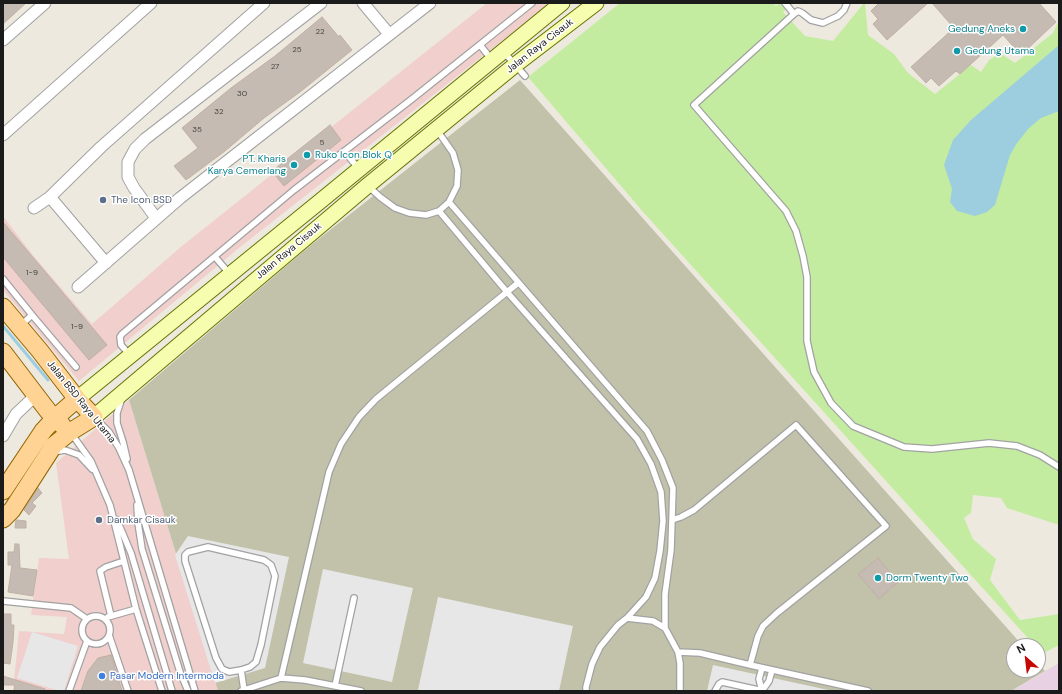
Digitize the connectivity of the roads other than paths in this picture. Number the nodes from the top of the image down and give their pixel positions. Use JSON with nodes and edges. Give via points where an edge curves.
{"nodes":[{"id":1,"x":45,"y":3,"type":"edge"},
{"id":2,"x":151,"y":3,"type":"edge"},
{"id":3,"x":264,"y":3,"type":"edge"},
{"id":4,"x":321,"y":3,"type":"edge"},
{"id":5,"x":363,"y":3,"type":"edge"},
{"id":6,"x":430,"y":3,"type":"edge"},
{"id":7,"x":532,"y":3,"type":"edge"},
{"id":8,"x":562,"y":3,"type":"edge"},
{"id":9,"x":596,"y":3,"type":"edge"},
{"id":10,"x":785,"y":3,"type":"edge"},
{"id":11,"x":847,"y":3,"type":"edge"},
{"id":12,"x":794,"y":14,"type":"junction"},
{"id":13,"x":389,"y":34,"type":"junction"},
{"id":14,"x":3,"y":40,"type":"edge"},
{"id":15,"x":480,"y":45,"type":"junction"},
{"id":16,"x":498,"y":56,"type":"junction"},
{"id":17,"x":520,"y":70,"type":"junction"},
{"id":18,"x":437,"y":130,"type":"junction"},
{"id":19,"x":3,"y":135,"type":"edge"},
{"id":20,"x":344,"y":152,"type":"junction"},
{"id":21,"x":359,"y":169,"type":"junction"},
{"id":22,"x":367,"y":186,"type":"junction"},
{"id":23,"x":50,"y":197,"type":"junction"},
{"id":24,"x":449,"y":202,"type":"junction"},
{"id":25,"x":34,"y":208,"type":"dead end"},
{"id":26,"x":439,"y":211,"type":"junction"},
{"id":27,"x":156,"y":218,"type":"junction"},
{"id":28,"x":215,"y":257,"type":"junction"},
{"id":29,"x":106,"y":263,"type":"junction"},
{"id":30,"x":230,"y":274,"type":"junction"},
{"id":31,"x":3,"y":279,"type":"edge"},
{"id":32,"x":518,"y":283,"type":"junction"},
{"id":33,"x":78,"y":288,"type":"dead end"},
{"id":34,"x":507,"y":292,"type":"junction"},
{"id":35,"x":3,"y":308,"type":"edge"},
{"id":36,"x":32,"y":315,"type":"junction"},
{"id":37,"x":19,"y":326,"type":"junction"},
{"id":38,"x":3,"y":352,"type":"edge"},
{"id":39,"x":130,"y":355,"type":"junction"},
{"id":40,"x":76,"y":367,"type":"dead end"},
{"id":41,"x":31,"y":391,"type":"junction"},
{"id":42,"x":125,"y":392,"type":"junction"},
{"id":43,"x":77,"y":399,"type":"junction"},
{"id":44,"x":94,"y":417,"type":"junction"},
{"id":45,"x":55,"y":418,"type":"junction"},
{"id":46,"x":70,"y":432,"type":"junction"},
{"id":47,"x":3,"y":436,"type":"edge"},
{"id":48,"x":41,"y":449,"type":"junction"},
{"id":49,"x":1059,"y":467,"type":"edge"},
{"id":50,"x":129,"y":470,"type":"junction"},
{"id":51,"x":96,"y":473,"type":"junction"},
{"id":52,"x":3,"y":491,"type":"edge"},
{"id":53,"x":136,"y":495,"type":"junction"},
{"id":54,"x":110,"y":505,"type":"junction"},
{"id":55,"x":3,"y":519,"type":"edge"},
{"id":56,"x":672,"y":520,"type":"junction"},
{"id":57,"x":124,"y":561,"type":"junction"},
{"id":58,"x":354,"y":598,"type":"dead end"},
{"id":59,"x":3,"y":601,"type":"edge"},
{"id":60,"x":136,"y":609,"type":"junction"},
{"id":61,"x":111,"y":616,"type":"junction"},
{"id":62,"x":104,"y":618,"type":"junction"},
{"id":63,"x":627,"y":618,"type":"junction"},
{"id":64,"x":87,"y":619,"type":"junction"},
{"id":65,"x":666,"y":628,"type":"junction"},
{"id":66,"x":108,"y":635,"type":"junction"},
{"id":67,"x":87,"y":641,"type":"junction"},
{"id":68,"x":678,"y":652,"type":"junction"},
{"id":69,"x":750,"y":665,"type":"junction"},
{"id":70,"x":762,"y":668,"type":"junction"},
{"id":71,"x":241,"y":670,"type":"junction"},
{"id":72,"x":772,"y":670,"type":"junction"},
{"id":73,"x":281,"y":678,"type":"junction"},
{"id":74,"x":335,"y":686,"type":"junction"},
{"id":75,"x":242,"y":690,"type":"edge"},
{"id":76,"x":69,"y":691,"type":"edge"},
{"id":77,"x":128,"y":691,"type":"edge"},
{"id":78,"x":162,"y":691,"type":"edge"},
{"id":79,"x":172,"y":691,"type":"edge"},
{"id":80,"x":188,"y":691,"type":"edge"},
{"id":81,"x":196,"y":691,"type":"edge"},
{"id":82,"x":361,"y":691,"type":"edge"},
{"id":83,"x":586,"y":691,"type":"edge"},
{"id":84,"x":680,"y":691,"type":"edge"},
{"id":85,"x":715,"y":691,"type":"edge"},
{"id":86,"x":762,"y":691,"type":"edge"},
{"id":87,"x":868,"y":691,"type":"edge"}],
"edges":[{"from":1,"to":14,"type":"street"},
{"from":2,"to":19,"type":"street"},
{"from":3,"to":23,"type":"street","via":[[101,147]]},
{"from":4,"to":27,"type":"street","via":[[135,149],[128,162],[128,177]]},
{"from":5,"to":13,"type":"street"},
{"from":6,"to":13,"type":"street"},
{"from":7,"to":15,"type":"lane"},
{"from":8,"to":16,"type":"main road","name":"Jalan Raya Cisauk"},
{"from":9,"to":17,"type":"main road","name":"Jalan Raya Cisauk"},
{"from":10,"to":12,"type":"lane"},
{"from":11,"to":12,"type":"lane","via":[[838,16],[823,23],[811,20],[798,11]]},
{"from":12,"to":49,"type":"lane","via":[[694,105],[786,211],[796,231],[807,277],[807,341],[814,372],[831,403],[853,426],[904,447],[932,449],[989,443],[1017,446],[1040,455]]},
{"from":13,"to":27,"type":"street"},
{"from":15,"to":16,"type":"lane"},
{"from":15,"to":20,"type":"lane"},
{"from":16,"to":17,"type":"lane"},
{"from":16,"to":21,"type":"main road","name":"Jalan Raya Cisauk"},
{"from":17,"to":18,"type":"main road","name":"Jalan Raya Cisauk"},
{"from":18,"to":22,"type":"main road","name":"Jalan Raya Cisauk"},
{"from":18,"to":24,"type":"lane","via":[[453,153],[458,170],[457,186]]},
{"from":20,"to":21,"type":"lane"},
{"from":20,"to":28,"type":"lane","via":[[294,190]]},
{"from":21,"to":30,"type":"main road","name":"Jalan Raya Cisauk"},
{"from":22,"to":26,"type":"lane","via":[[395,208],[409,213],[426,215]]},
{"from":22,"to":42,"type":"main road","name":"Jalan Raya Cisauk"},
{"from":23,"to":25,"type":"street"},
{"from":23,"to":29,"type":"street"},
{"from":24,"to":26,"type":"lane"},
{"from":24,"to":32,"type":"lane"},
{"from":26,"to":34,"type":"lane"},
{"from":27,"to":29,"type":"street"},
{"from":28,"to":30,"type":"lane"},
{"from":28,"to":39,"type":"lane","via":[[122,334],[121,345]]},
{"from":29,"to":33,"type":"street"},
{"from":30,"to":39,"type":"main road","name":"Jalan Raya Cisauk"},
{"from":31,"to":36,"type":"lane"},
{"from":32,"to":34,"type":"lane"},
{"from":32,"to":56,"type":"lane","via":[[647,431],[673,488]]},
{"from":34,"to":63,"type":"lane","via":[[637,438],[652,464],[660,492],[663,520],[660,551],[655,578],[646,597]]},
{"from":34,"to":73,"type":"lane","via":[[376,399],[359,417],[341,444],[330,472]]},
{"from":35,"to":37,"type":"main road","name":"Jalan BSD Raya Utama"},
{"from":36,"to":37,"type":"lane"},
{"from":36,"to":40,"type":"lane"},
{"from":37,"to":43,"type":"main road","name":"Jalan BSD Raya Utama"},
{"from":38,"to":41,"type":"main road"},
{"from":39,"to":43,"type":"main road","name":"Jalan Raya Cisauk"},
{"from":41,"to":45,"type":"main road"},
{"from":41,"to":47,"type":"street"},
{"from":41,"to":48,"type":"main road","via":[[39,408]]},
{"from":42,"to":44,"type":"main road","name":"Jalan Raya Cisauk"},
{"from":42,"to":50,"type":"lane","via":[[117,413],[117,423]]},
{"from":43,"to":44,"type":"main road","name":"Jalan BSD Raya Utama"},
{"from":43,"to":45,"type":"main road","name":"Jalan Raya Cisauk"},
{"from":44,"to":46,"type":"main road","name":"Jalan Raya Cisauk"},
{"from":44,"to":50,"type":"lane","name":"Jalan BSD Raya Utama","via":[[109,432]]},
{"from":45,"to":46,"type":"main road"},
{"from":45,"to":48,"type":"main road","name":"Jalan Raya Cisauk","via":[[43,431]]},
{"from":46,"to":48,"type":"main road","name":"Jalan Raya Cisauk","via":[[54,445]]},
{"from":46,"to":51,"type":"lane"},
{"from":48,"to":51,"type":"lane","via":[[65,450],[79,455]]},
{"from":48,"to":52,"type":"main road","name":"Jalan Raya Cisauk"},
{"from":48,"to":55,"type":"main road","name":"Jalan Raya Cisauk","via":[[12,510]]},
{"from":50,"to":53,"type":"lane","name":"Jalan BSD Raya Utama"},
{"from":51,"to":54,"type":"lane"},
{"from":53,"to":80,"type":"lane","via":[[142,550]]},
{"from":53,"to":81,"type":"lane","name":"Jalan BSD Raya Utama"},
{"from":54,"to":57,"type":"lane"},
{"from":54,"to":79,"type":"lane","via":[[131,553]]},
{"from":56,"to":65,"type":"lane","via":[[665,594]]},
{"from":56,"to":69,"type":"lane","via":[[694,510],[796,425],[886,526],[763,626]]},
{"from":57,"to":60,"type":"lane"},
{"from":57,"to":61,"type":"lane","via":[[100,571]]},
{"from":58,"to":74,"type":"lane"},
{"from":59,"to":64,"type":"lane","via":[[71,608]]},
{"from":60,"to":61,"type":"lane"},
{"from":60,"to":78,"type":"lane"},
{"from":61,"to":62,"type":"lane"},
{"from":62,"to":64,"type":"lane","via":[[95,616]]},
{"from":62,"to":66,"type":"lane","via":[[110,629]]},
{"from":63,"to":65,"type":"lane","via":[[653,622]]},
{"from":63,"to":83,"type":"lane","via":[[600,647],[592,664]]},
{"from":64,"to":67,"type":"lane","via":[[82,632]]},
{"from":65,"to":68,"type":"lane"},
{"from":66,"to":67,"type":"lane","via":[[99,643]]},
{"from":66,"to":77,"type":"lane"},
{"from":67,"to":76,"type":"lane"},
{"from":68,"to":69,"type":"lane","via":[[700,653]]},
{"from":68,"to":84,"type":"lane"},
{"from":69,"to":70,"type":"lane"},
{"from":70,"to":72,"type":"lane"},
{"from":70,"to":86,"type":"lane","via":[[759,679]]},
{"from":71,"to":71,"type":"lane","via":[[256,662],[261,645],[275,576],[271,565],[264,560],[208,546],[188,552],[185,561],[216,658],[222,669],[229,672]]},
{"from":71,"to":75,"type":"lane"},
{"from":72,"to":86,"type":"lane","via":[[769,681]]},
{"from":72,"to":87,"type":"lane"},
{"from":73,"to":74,"type":"lane"},
{"from":73,"to":75,"type":"lane"},
{"from":74,"to":82,"type":"lane"},
{"from":85,"to":86,"type":"lane","via":[[722,682]]}]}
